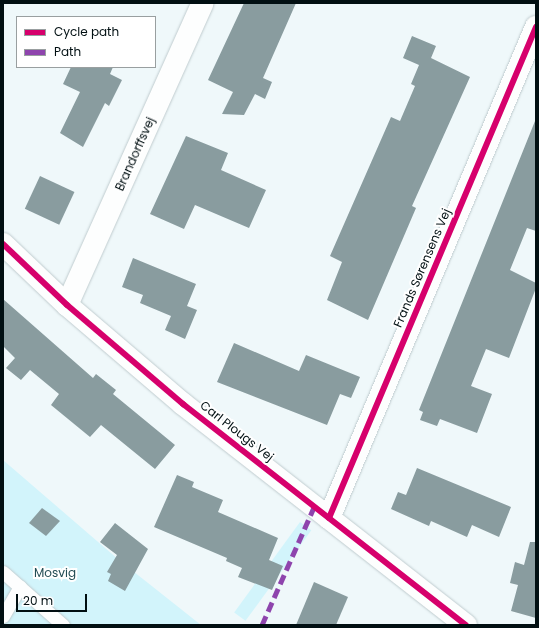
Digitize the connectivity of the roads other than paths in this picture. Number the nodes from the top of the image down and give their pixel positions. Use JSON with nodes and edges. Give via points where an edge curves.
{"nodes":[{"id":1,"x":203,"y":3,"type":"edge"},
{"id":2,"x":536,"y":27,"type":"edge"},
{"id":3,"x":3,"y":244,"type":"edge"},
{"id":4,"x":67,"y":305,"type":"junction"},
{"id":5,"x":329,"y":518,"type":"junction"},
{"id":6,"x":3,"y":572,"type":"edge"},
{"id":7,"x":20,"y":587,"type":"junction"},
{"id":8,"x":3,"y":616,"type":"edge"},
{"id":9,"x":63,"y":625,"type":"edge"},
{"id":10,"x":466,"y":625,"type":"edge"}],
"edges":[{"from":1,"to":4,"type":"street","name":"Brandorffsvej"},
{"from":2,"to":5,"type":"street","name":"Frands Sørensens Vej"},
{"from":3,"to":4,"type":"street","name":"Carl Plougs Vej"},
{"from":4,"to":5,"type":"street","name":"Carl Plougs Vej","via":[[183,404]]},
{"from":5,"to":10,"type":"street","name":"Carl Plougs Vej"},
{"from":6,"to":7,"type":"lane"},
{"from":7,"to":8,"type":"lane"},
{"from":7,"to":9,"type":"lane"}]}
